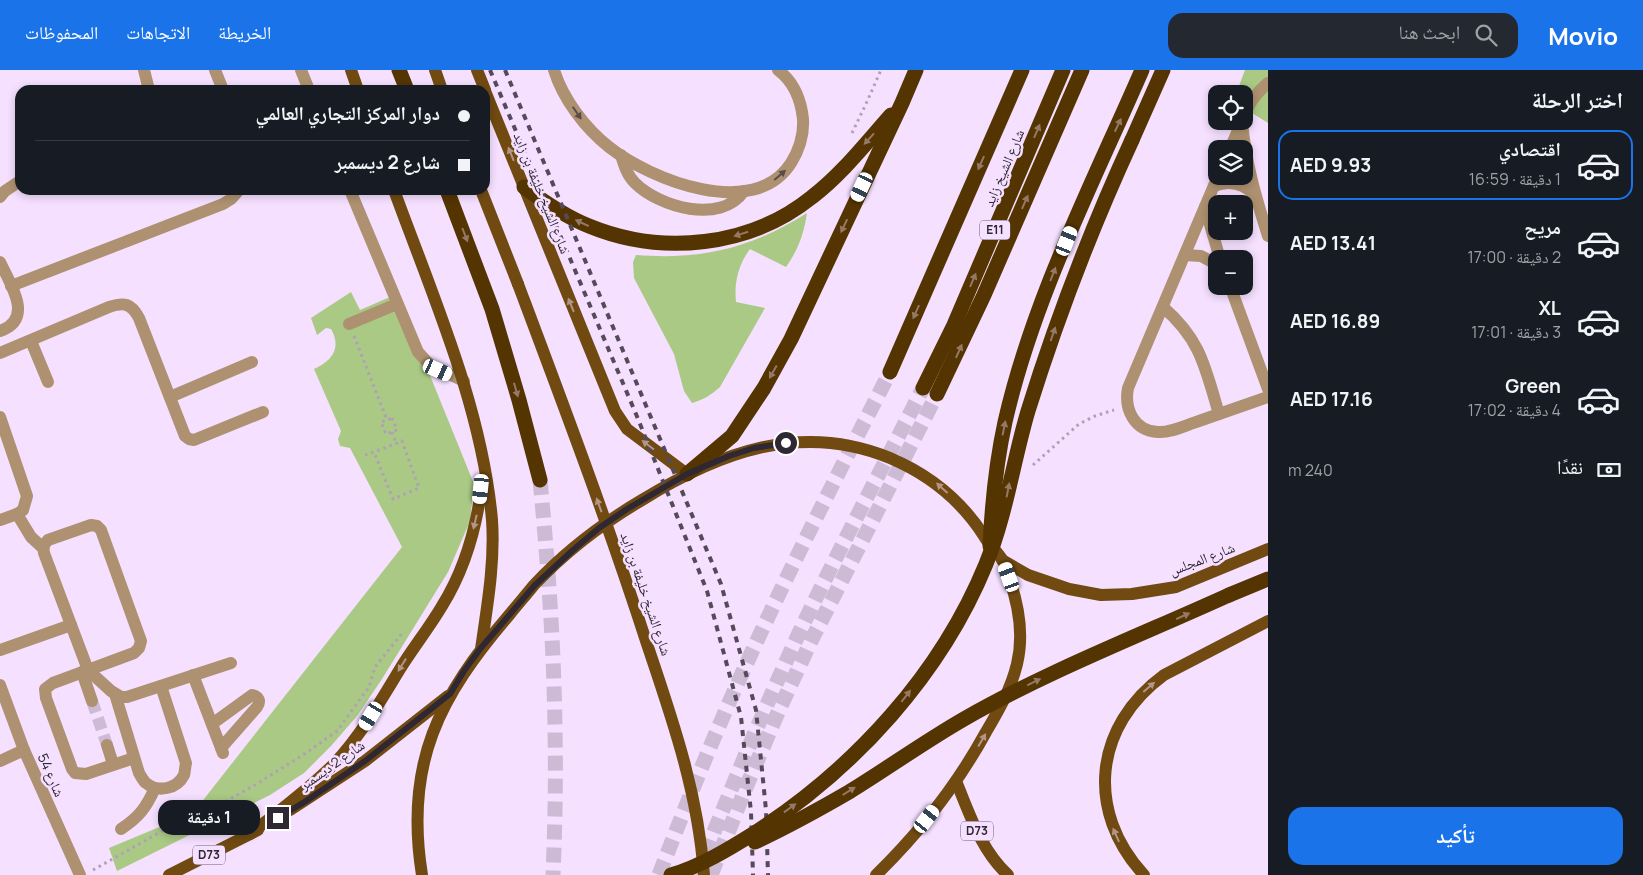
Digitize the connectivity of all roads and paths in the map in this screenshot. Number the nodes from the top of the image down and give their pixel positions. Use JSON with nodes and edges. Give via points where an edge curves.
{"nodes":[{"id":1,"x":144,"y":70,"type":"edge"},
{"id":2,"x":215,"y":70,"type":"edge"},
{"id":3,"x":301,"y":70,"type":"edge"},
{"id":4,"x":351,"y":70,"type":"edge"},
{"id":5,"x":399,"y":70,"type":"edge"},
{"id":6,"x":434,"y":70,"type":"edge"},
{"id":7,"x":476,"y":70,"type":"edge"},
{"id":8,"x":554,"y":70,"type":"edge"},
{"id":9,"x":778,"y":70,"type":"edge"},
{"id":10,"x":916,"y":70,"type":"edge"},
{"id":11,"x":1022,"y":70,"type":"edge"},
{"id":12,"x":1063,"y":70,"type":"edge"},
{"id":13,"x":1082,"y":70,"type":"edge"},
{"id":14,"x":1142,"y":70,"type":"edge"},
{"id":15,"x":1163,"y":70,"type":"edge"},
{"id":16,"x":1268,"y":84,"type":"edge"},
{"id":17,"x":148,"y":85,"type":"edge"},
{"id":18,"x":221,"y":85,"type":"edge"},
{"id":19,"x":307,"y":85,"type":"edge"},
{"id":20,"x":356,"y":85,"type":"edge"},
{"id":21,"x":405,"y":85,"type":"edge"},
{"id":22,"x":440,"y":85,"type":"edge"},
{"id":23,"x":483,"y":85,"type":"edge"},
{"id":24,"x":1253,"y":98,"type":"edge"},
{"id":25,"x":490,"y":102,"type":"edge"},
{"id":26,"x":902,"y":103,"type":"junction"},
{"id":27,"x":1234,"y":140,"type":"edge"},
{"id":28,"x":1244,"y":140,"type":"edge"},
{"id":29,"x":621,"y":155,"type":"junction"},
{"id":30,"x":15,"y":184,"type":"edge"},
{"id":31,"x":1214,"y":185,"type":"edge"},
{"id":32,"x":1239,"y":185,"type":"edge"},
{"id":33,"x":1253,"y":185,"type":"edge"},
{"id":34,"x":524,"y":187,"type":"junction"},
{"id":35,"x":744,"y":191,"type":"junction"},
{"id":36,"x":1255,"y":194,"type":"junction"},
{"id":37,"x":235,"y":195,"type":"edge"},
{"id":38,"x":352,"y":195,"type":"edge"},
{"id":39,"x":396,"y":195,"type":"edge"},
{"id":40,"x":449,"y":195,"type":"edge"},
{"id":41,"x":483,"y":195,"type":"edge"},
{"id":42,"x":0,"y":197,"type":"edge"},
{"id":43,"x":1205,"y":207,"type":"junction"},
{"id":44,"x":1268,"y":236,"type":"edge"},
{"id":45,"x":1217,"y":250,"type":"edge"},
{"id":46,"x":1185,"y":255,"type":"junction"},
{"id":47,"x":1208,"y":260,"type":"edge"},
{"id":48,"x":0,"y":262,"type":"edge"},
{"id":49,"x":11,"y":286,"type":"junction"},
{"id":50,"x":1233,"y":295,"type":"edge"},
{"id":51,"x":397,"y":304,"type":"junction"},
{"id":52,"x":1163,"y":307,"type":"junction"},
{"id":53,"x":349,"y":324,"type":"joint"},
{"id":54,"x":0,"y":331,"type":"edge"},
{"id":55,"x":31,"y":340,"type":"junction"},
{"id":56,"x":0,"y":353,"type":"edge"},
{"id":57,"x":252,"y":362,"type":"dead end"},
{"id":58,"x":890,"y":372,"type":"tunnel mouth"},
{"id":59,"x":464,"y":381,"type":"junction"},
{"id":60,"x":48,"y":382,"type":"dead end"},
{"id":61,"x":1268,"y":389,"type":"edge"},
{"id":62,"x":170,"y":397,"type":"junction"},
{"id":63,"x":1268,"y":397,"type":"edge"},
{"id":64,"x":1127,"y":406,"type":"junction"},
{"id":65,"x":263,"y":412,"type":"dead end"},
{"id":66,"x":1219,"y":414,"type":"junction"},
{"id":67,"x":0,"y":416,"type":"edge"},
{"id":68,"x":387,"y":420,"type":"junction"},
{"id":69,"x":392,"y":432,"type":"junction"},
{"id":70,"x":396,"y":444,"type":"junction"},
{"id":71,"x":374,"y":452,"type":"junction"},
{"id":72,"x":365,"y":455,"type":"dead end"},
{"id":73,"x":483,"y":456,"type":"junction"},
{"id":74,"x":1033,"y":465,"type":"dead end"},
{"id":75,"x":687,"y":474,"type":"junction"},
{"id":76,"x":540,"y":480,"type":"tunnel mouth"},
{"id":77,"x":17,"y":514,"type":"junction"},
{"id":78,"x":0,"y":520,"type":"edge"},
{"id":79,"x":990,"y":546,"type":"junction"},
{"id":80,"x":43,"y":548,"type":"junction"},
{"id":81,"x":1268,"y":549,"type":"edge"},
{"id":82,"x":1002,"y":560,"type":"junction"},
{"id":83,"x":1268,"y":579,"type":"edge"},
{"id":84,"x":1268,"y":621,"type":"edge"},
{"id":85,"x":71,"y":625,"type":"junction"},
{"id":86,"x":403,"y":632,"type":"dead end"},
{"id":87,"x":480,"y":649,"type":"junction"},
{"id":88,"x":0,"y":650,"type":"edge"},
{"id":89,"x":231,"y":663,"type":"dead end"},
{"id":90,"x":85,"y":671,"type":"junction"},
{"id":91,"x":193,"y":676,"type":"junction"},
{"id":92,"x":0,"y":685,"type":"edge"},
{"id":93,"x":161,"y":686,"type":"junction"},
{"id":94,"x":115,"y":694,"type":"junction"},
{"id":95,"x":450,"y":694,"type":"junction"},
{"id":96,"x":92,"y":701,"type":"tunnel mouth"},
{"id":97,"x":212,"y":724,"type":"junction"},
{"id":98,"x":107,"y":745,"type":"tunnel mouth"},
{"id":99,"x":24,"y":750,"type":"junction"},
{"id":100,"x":134,"y":758,"type":"junction"},
{"id":101,"x":0,"y":761,"type":"edge"},
{"id":102,"x":114,"y":764,"type":"junction"},
{"id":103,"x":956,"y":781,"type":"junction"},
{"id":104,"x":155,"y":788,"type":"junction"},
{"id":105,"x":121,"y":829,"type":"dead end"},
{"id":106,"x":250,"y":834,"type":"junction"},
{"id":107,"x":711,"y":858,"type":"junction"},
{"id":108,"x":92,"y":870,"type":"dead end"},
{"id":109,"x":80,"y":875,"type":"edge"},
{"id":110,"x":169,"y":875,"type":"edge"},
{"id":111,"x":422,"y":875,"type":"edge"},
{"id":112,"x":671,"y":875,"type":"edge"},
{"id":113,"x":704,"y":875,"type":"edge"},
{"id":114,"x":876,"y":875,"type":"edge"},
{"id":115,"x":1008,"y":875,"type":"edge"},
{"id":116,"x":1144,"y":875,"type":"edge"}],
"edges":[{"from":1,"to":17,"type":"street"},
{"from":2,"to":18,"type":"street"},
{"from":3,"to":19,"type":"street"},
{"from":4,"to":20,"type":"main road"},
{"from":5,"to":21,"type":"highway"},
{"from":6,"to":22,"type":"main road"},
{"from":7,"to":23,"type":"main road","name":"شارع الشيخ خليفة بن زايد"},
{"from":8,"to":29,"type":"street","one_way":true,"via":[[584,123]]},
{"from":35,"to":9,"type":"street","one_way":true,"via":[[774,181],[786,171],[802,138],[801,105],[794,88]]},
{"from":10,"to":26,"type":"highway"},
{"from":11,"to":58,"type":"highway","name":"شارع الشيخ زايد","one_way":true},
{"from":12,"to":13,"type":"highway","name":"شارع الشيخ زايد","number":"E11","via":[[954,325],[930,391],[977,311]]},
{"from":79,"to":14,"type":"highway","one_way":true,"via":[[1004,424],[1023,356],[1073,224]]},
{"from":107,"to":15,"type":"highway","one_way":true,"bridge":true,"via":[[771,822],[852,756],[905,698],[960,619],[997,534],[1028,414],[1065,300]]},
{"from":16,"to":24,"type":"street"},
{"from":34,"to":25,"type":"main road","name":"شارع الشيخ خليفة بن زايد","one_way":true},
{"from":26,"to":34,"type":"highway","one_way":true,"via":[[840,172],[811,198],[779,219],[714,241],[671,244],[615,235],[573,219]]},
{"from":26,"to":75,"type":"highway","one_way":true,"via":[[773,372],[732,436]]},
{"from":27,"to":28,"type":"street","via":[[1242,121]]},
{"from":29,"to":35,"type":"street","via":[[638,166],[694,188]]},
{"from":29,"to":35,"type":"street","via":[[623,165],[634,182],[666,203],[688,209],[720,208],[734,203]]},
{"from":30,"to":42,"type":"street"},
{"from":31,"to":43,"type":"street"},
{"from":32,"to":36,"type":"street"},
{"from":33,"to":36,"type":"street"},
{"from":75,"to":34,"type":"main road","name":"شارع الشيخ خليفة بن زايد","one_way":true,"via":[[627,429],[615,411]]},
{"from":36,"to":44,"type":"street"},
{"from":37,"to":49,"type":"street","via":[[223,204]]},
{"from":38,"to":51,"type":"street"},
{"from":39,"to":59,"type":"main road"},
{"from":40,"to":76,"type":"highway","one_way":true,"via":[[492,309]]},
{"from":113,"to":41,"type":"main road","name":"شارع الشيخ خليفة بن زايد","one_way":true,"bridge":true,"via":[[698,819],[678,737],[573,430]]},
{"from":43,"to":45,"type":"street"},
{"from":43,"to":46,"type":"street"},
{"from":46,"to":47,"type":"street"},
{"from":46,"to":52,"type":"street"},
{"from":48,"to":49,"type":"street"},
{"from":49,"to":54,"type":"street","via":[[19,305],[18,314],[8,328]]},
{"from":50,"to":61,"type":"street"},
{"from":51,"to":53,"type":"street"},
{"from":51,"to":59,"type":"street","via":[[423,359],[438,370]]},
{"from":52,"to":64,"type":"street","via":[[1128,388]]},
{"from":52,"to":66,"type":"street","via":[[1186,329],[1194,343]]},
{"from":53,"to":68,"type":"path"},
{"from":55,"to":56,"type":"street"},
{"from":55,"to":60,"type":"street"},
{"from":55,"to":62,"type":"street","via":[[118,304],[128,305],[139,318]]},
{"from":57,"to":62,"type":"street"},
{"from":59,"to":73,"type":"main road"},
{"from":62,"to":65,"type":"street","via":[[185,436],[194,440]]},
{"from":63,"to":66,"type":"street"},
{"from":64,"to":66,"type":"street","via":[[1136,422],[1159,432]]},
{"from":64,"to":74,"type":"path","via":[[1079,424]]},
{"from":67,"to":77,"type":"street","via":[[27,496],[23,510]]},
{"from":68,"to":69,"type":"path","via":[[392,418],[397,430]]},
{"from":68,"to":69,"type":"path","via":[[381,422],[386,434]]},
{"from":69,"to":70,"type":"path"},
{"from":70,"to":71,"type":"path"},
{"from":70,"to":71,"type":"path","via":[[402,441],[419,488],[393,499]]},
{"from":71,"to":72,"type":"path"},
{"from":73,"to":87,"type":"main road","via":[[492,546]]},
{"from":73,"to":106,"type":"main road","one_way":true,"via":[[480,500],[472,537],[442,605],[350,745],[316,780]]},
{"from":79,"to":75,"type":"main road","one_way":true,"via":[[960,504],[936,483],[909,466],[849,445],[817,442],[762,447],[729,456]]},
{"from":75,"to":87,"type":"main road","via":[[627,509],[573,550],[535,585]]},
{"from":77,"to":78,"type":"street"},
{"from":77,"to":80,"type":"street","via":[[31,537]]},
{"from":79,"to":82,"type":"main road"},
{"from":80,"to":85,"type":"street"},
{"from":80,"to":90,"type":"street","via":[[48,540],[91,525],[97,526],[141,641],[134,653]]},
{"from":81,"to":82,"type":"main road","name":"شارع المجلس","via":[[1176,587],[1132,594],[1101,595],[1070,589],[1028,575]]},
{"from":103,"to":82,"type":"main road","one_way":true,"via":[[1006,698],[1018,663],[1020,616]]},
{"from":107,"to":83,"type":"highway","one_way":true,"bridge":true,"via":[[748,845],[816,811],[1010,694]]},
{"from":116,"to":84,"type":"main road","one_way":true,"via":[[1123,850],[1107,804],[1105,771],[1119,724],[1138,697],[1164,675]]},
{"from":85,"to":88,"type":"street"},
{"from":85,"to":90,"type":"street"},
{"from":86,"to":108,"type":"path","via":[[375,667],[369,687],[337,732],[230,799],[187,817]]},
{"from":87,"to":95,"type":"main road"},
{"from":89,"to":91,"type":"street"},
{"from":90,"to":94,"type":"street"},
{"from":90,"to":96,"type":"street"},
{"from":90,"to":102,"type":"street","via":[[48,685],[46,698],[76,773],[86,774]]},
{"from":91,"to":93,"type":"street"},
{"from":91,"to":97,"type":"street"},
{"from":92,"to":99,"type":"street","name":"شارع 54"},
{"from":93,"to":94,"type":"street","via":[[126,697]]},
{"from":93,"to":104,"type":"street","via":[[186,763],[177,784],[167,789]]},
{"from":94,"to":100,"type":"street"},
{"from":95,"to":106,"type":"main road","name":"شارع 2 ديسمبر","number":"D73","via":[[365,761]]},
{"from":95,"to":111,"type":"main road","via":[[424,758],[418,787],[416,826]]},
{"from":97,"to":97,"type":"street","via":[[252,695],[259,699],[260,703],[223,752]]},
{"from":98,"to":102,"type":"street"},
{"from":99,"to":101,"type":"street"},
{"from":99,"to":109,"type":"street","name":"شارع 54"},
{"from":100,"to":102,"type":"street"},
{"from":100,"to":104,"type":"street","via":[[145,783]]},
{"from":103,"to":114,"type":"main road","via":[[917,832]]},
{"from":103,"to":115,"type":"main road","number":"D73","via":[[984,845]]},
{"from":104,"to":105,"type":"street","via":[[148,805]]},
{"from":106,"to":110,"type":"main road","name":"شارع 2 ديسمبر","number":"D73"},
{"from":107,"to":112,"type":"highway","bridge":true}]}
